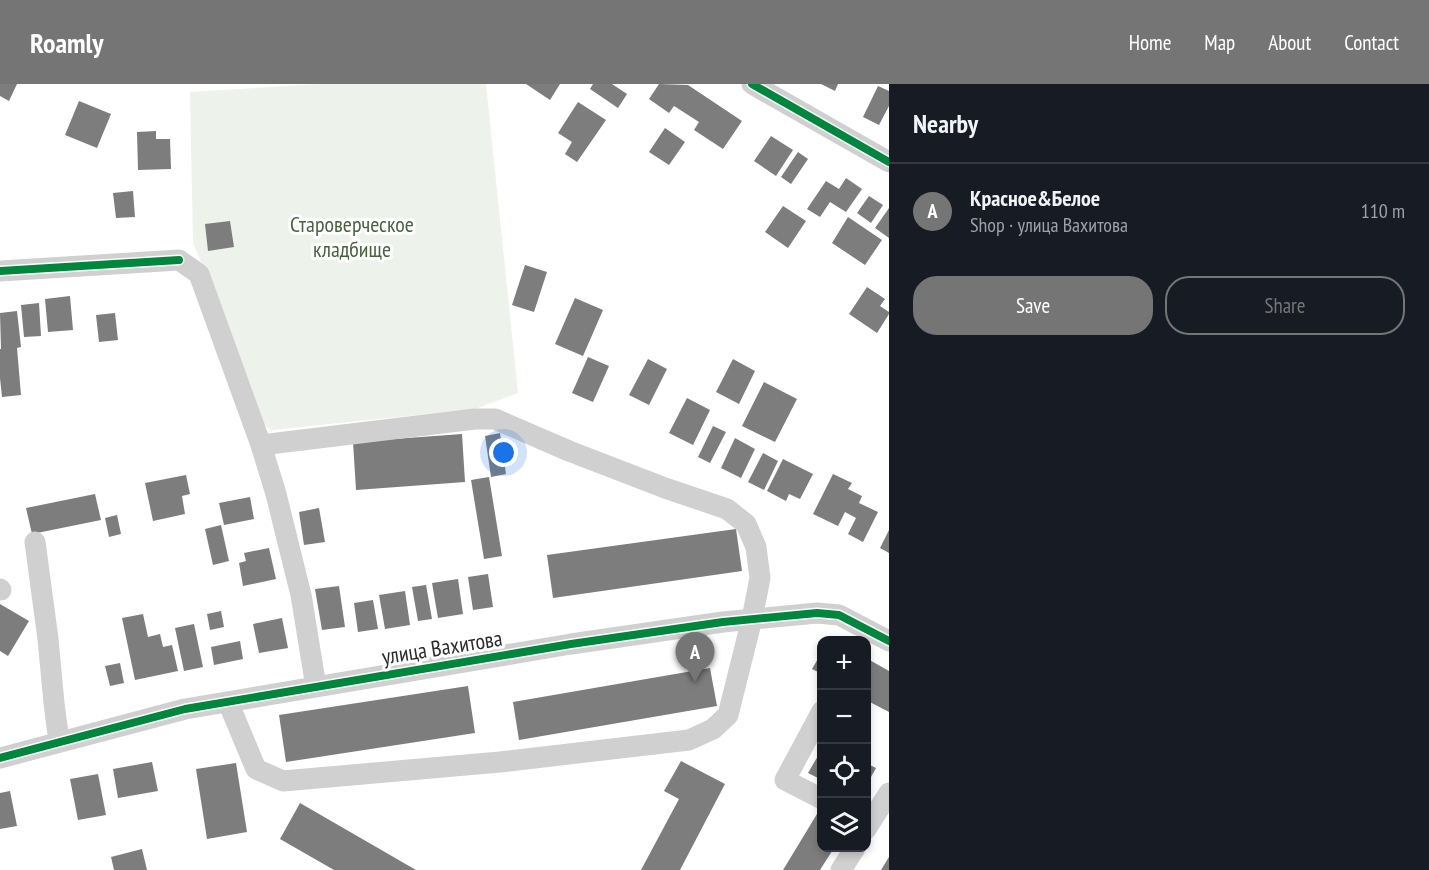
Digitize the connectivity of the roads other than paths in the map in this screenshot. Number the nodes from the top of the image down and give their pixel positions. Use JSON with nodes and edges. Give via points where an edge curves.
{"nodes":[{"id":1,"x":752,"y":84,"type":"edge"},
{"id":2,"x":889,"y":162,"type":"edge"},
{"id":3,"x":0,"y":271,"type":"edge"},
{"id":4,"x":261,"y":445,"type":"junction"},
{"id":5,"x":35,"y":542,"type":"dead end"},
{"id":6,"x":752,"y":619,"type":"junction"},
{"id":7,"x":889,"y":641,"type":"edge"},
{"id":8,"x":316,"y":687,"type":"junction"},
{"id":9,"x":228,"y":702,"type":"junction"},
{"id":10,"x":817,"y":720,"type":"edge"},
{"id":11,"x":59,"y":742,"type":"junction"},
{"id":12,"x":0,"y":758,"type":"edge"},
{"id":13,"x":889,"y":793,"type":"edge"},
{"id":14,"x":820,"y":798,"type":"edge"},
{"id":15,"x":871,"y":820,"type":"edge"},
{"id":16,"x":852,"y":852,"type":"edge"},
{"id":17,"x":841,"y":870,"type":"edge"}],
"edges":[{"from":1,"to":2,"type":"street"},
{"from":3,"to":4,"type":"street","via":[[179,260],[199,274]]},
{"from":4,"to":6,"type":"street","via":[[495,419],[579,455],[726,509],[746,524],[756,547],[759,578]]},
{"from":4,"to":8,"type":"street","via":[[300,595]]},
{"from":5,"to":11,"type":"street"},
{"from":6,"to":7,"type":"street","name":"улица Вахитова","via":[[817,613],[839,615]]},
{"from":6,"to":8,"type":"street","name":"улица Вахитова","via":[[571,644]]},
{"from":6,"to":9,"type":"street","via":[[728,716],[713,729],[688,740],[283,781],[256,769]]},
{"from":8,"to":9,"type":"street","name":"улица Вахитова"},
{"from":9,"to":11,"type":"street","name":"улица Вахитова","via":[[185,709]]},
{"from":10,"to":14,"type":"street","via":[[785,780]]},
{"from":11,"to":12,"type":"street","name":"улица Вахитова"},
{"from":13,"to":15,"type":"street"},
{"from":16,"to":17,"type":"street"}]}
